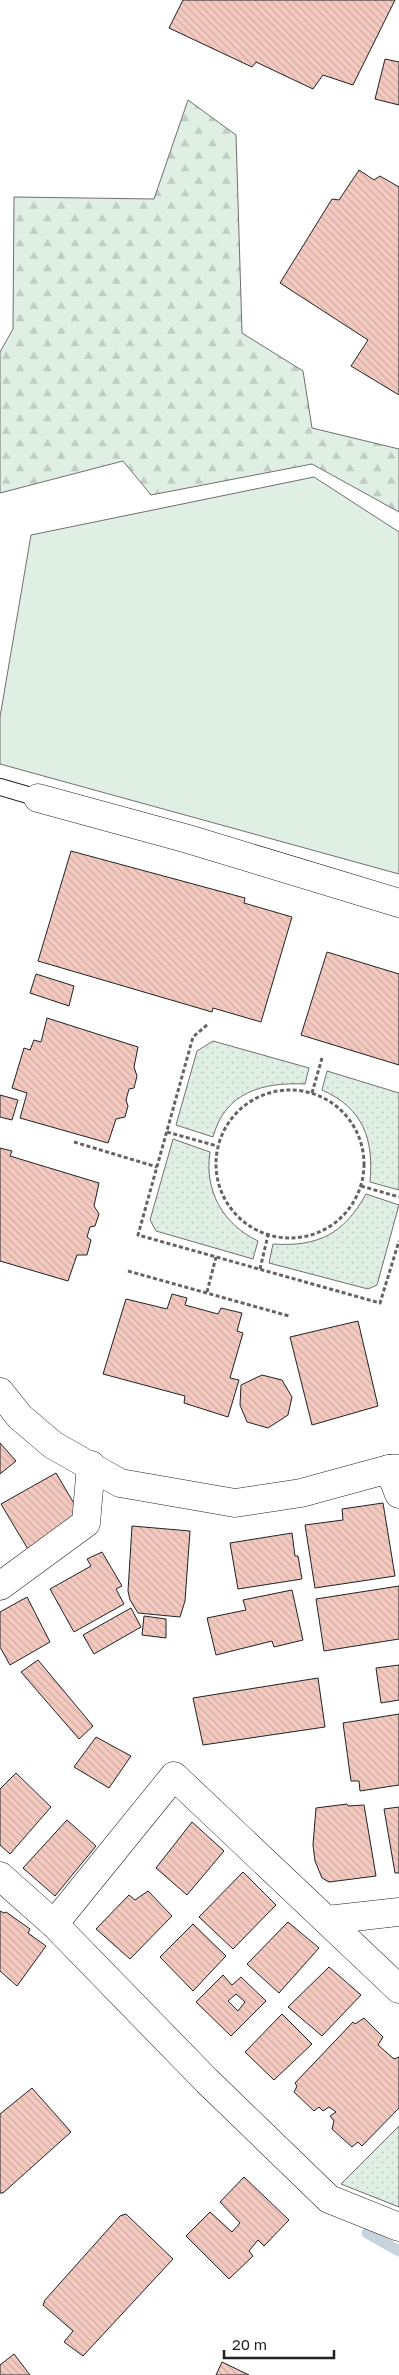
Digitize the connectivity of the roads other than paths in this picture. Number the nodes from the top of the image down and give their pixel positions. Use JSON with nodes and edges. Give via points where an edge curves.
{"nodes":[{"id":1,"x":0,"y":787,"type":"edge"},
{"id":2,"x":38,"y":798,"type":"joint"},
{"id":3,"x":399,"y":903,"type":"edge"},
{"id":4,"x":0,"y":1392,"type":"edge"},
{"id":5,"x":91,"y":1466,"type":"junction"},
{"id":6,"x":396,"y":1478,"type":"edge"},
{"id":7,"x":0,"y":1586,"type":"edge"},
{"id":8,"x":0,"y":1876,"type":"edge"},
{"id":9,"x":399,"y":1912,"type":"edge"},
{"id":10,"x":327,"y":1920,"type":"junction"},
{"id":11,"x":54,"y":1924,"type":"junction"},
{"id":12,"x":399,"y":1988,"type":"edge"},
{"id":13,"x":399,"y":2227,"type":"edge"}],
"edges":[{"from":1,"to":2,"type":"lane"},
{"from":2,"to":3,"type":"street","via":[[188,839]]},
{"from":4,"to":5,"type":"street","via":[[20,1417],[53,1445]]},
{"from":5,"to":6,"type":"street","via":[[120,1483],[235,1503]]},
{"from":5,"to":7,"type":"street","via":[[86,1523]]},
{"from":8,"to":11,"type":"street"},
{"from":9,"to":10,"type":"street"},
{"from":10,"to":11,"type":"street","via":[[174,1776]]},
{"from":10,"to":12,"type":"street"},
{"from":11,"to":13,"type":"street","via":[[207,2081],[329,2199]]}]}
